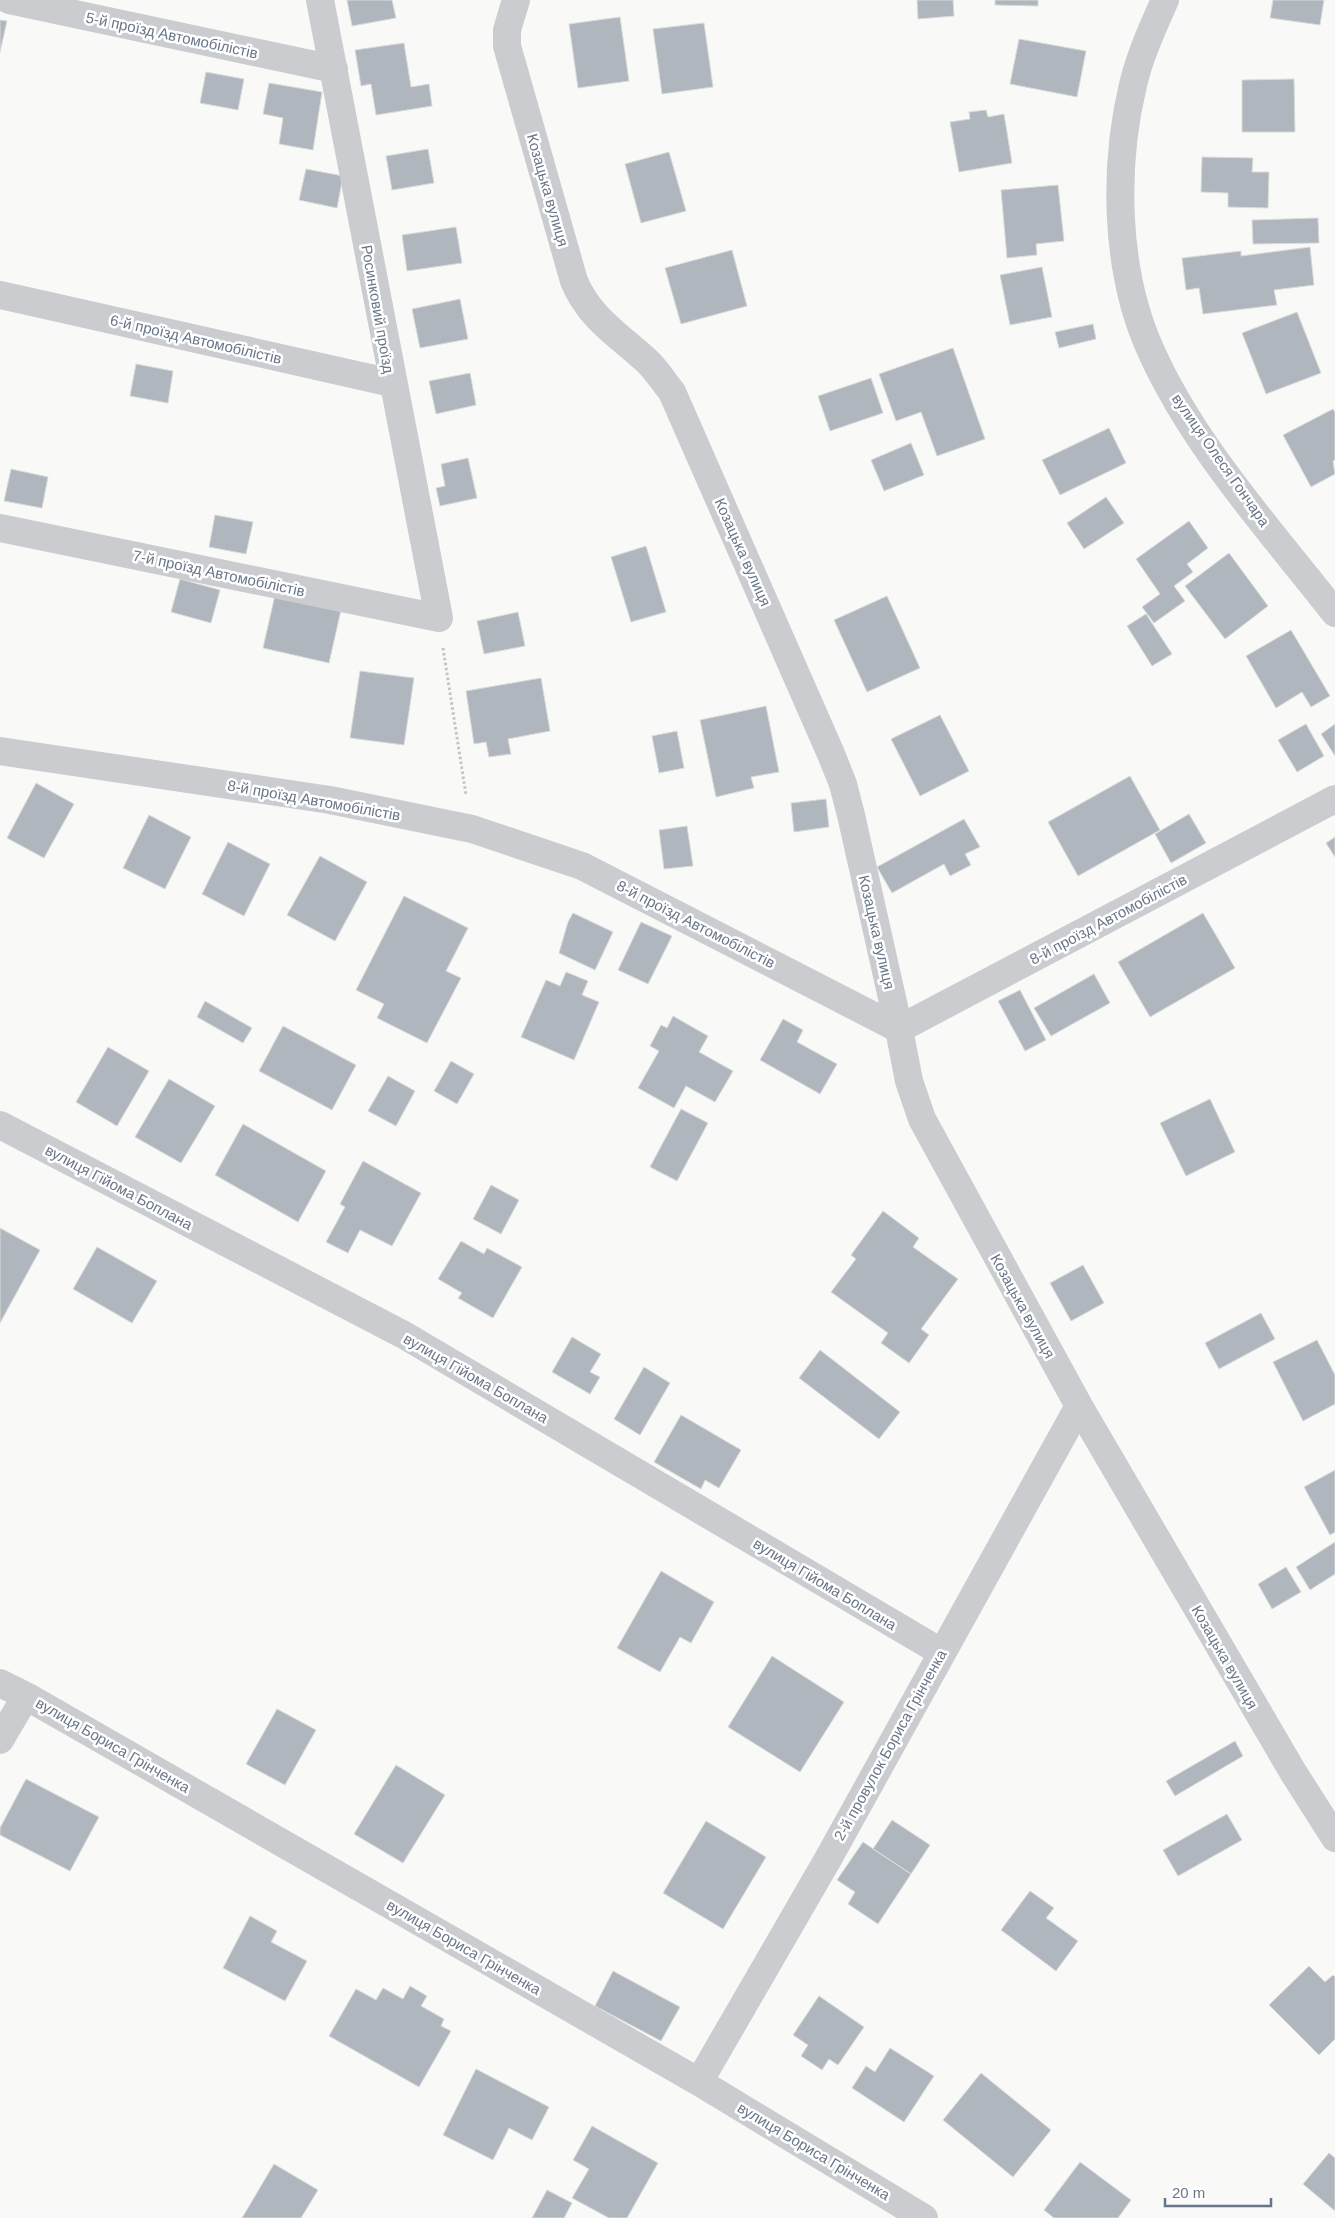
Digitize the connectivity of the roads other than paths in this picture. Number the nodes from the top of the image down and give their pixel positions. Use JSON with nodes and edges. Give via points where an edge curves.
{"nodes":[{"id":1,"x":9,"y":0,"type":"edge"},
{"id":2,"x":320,"y":0,"type":"edge"},
{"id":3,"x":516,"y":0,"type":"edge"},
{"id":4,"x":1165,"y":0,"type":"edge"},
{"id":5,"x":334,"y":69,"type":"junction"},
{"id":6,"x":0,"y":294,"type":"edge"},
{"id":7,"x":392,"y":383,"type":"junction"},
{"id":8,"x":0,"y":528,"type":"edge"},
{"id":9,"x":1335,"y":613,"type":"edge"},
{"id":10,"x":439,"y":618,"type":"joint"},
{"id":11,"x":0,"y":751,"type":"edge"},
{"id":12,"x":1335,"y":799,"type":"edge"},
{"id":13,"x":899,"y":1030,"type":"junction"},
{"id":14,"x":0,"y":1125,"type":"edge"},
{"id":15,"x":1078,"y":1406,"type":"junction"},
{"id":16,"x":940,"y":1652,"type":"junction"},
{"id":17,"x":0,"y":1683,"type":"edge"},
{"id":18,"x":26,"y":1696,"type":"junction"},
{"id":19,"x":0,"y":1740,"type":"edge"},
{"id":20,"x":1335,"y":1838,"type":"edge"},
{"id":21,"x":699,"y":2082,"type":"junction"},
{"id":22,"x":924,"y":2218,"type":"edge"}],
"edges":[{"from":1,"to":5,"type":"street","name":"5-й проїзд Автомобілістів"},
{"from":2,"to":5,"type":"street","name":"Росинковий проїзд"},
{"from":3,"to":13,"type":"street","name":"Козацька вулиця","via":[[507,30],[507,46],[574,281],[589,309],[649,363],[672,392],[827,745],[851,815]]},
{"from":4,"to":9,"type":"street","name":"вулиця Олеся Гончара","via":[[1133,83],[1123,135],[1120,200],[1124,252],[1132,294],[1151,351],[1197,432],[1228,477]]},
{"from":5,"to":7,"type":"street","name":"Росинковий проїзд"},
{"from":6,"to":7,"type":"street","name":"6-й проїзд Автомобілістів"},
{"from":7,"to":10,"type":"street","name":"Росинковий проїзд"},
{"from":8,"to":10,"type":"street","name":"7-й проїзд Автомобілістів"},
{"from":11,"to":13,"type":"street","name":"8-й проїзд Автомобілістів","via":[[330,800],[472,829],[582,866]]},
{"from":12,"to":13,"type":"street","name":"8-й проїзд Автомобілістів"},
{"from":13,"to":15,"type":"street","name":"Козацька вулиця","via":[[914,1102],[931,1139]]},
{"from":14,"to":16,"type":"street","name":"вулиця Гійома Боплана","via":[[404,1335]]},
{"from":15,"to":16,"type":"street","name":"2-й провулок Бориса Грінченка"},
{"from":15,"to":20,"type":"street","name":"Козацька вулиця"},
{"from":16,"to":21,"type":"street","name":"2-й провулок Бориса Грінченка","via":[[828,1859]]},
{"from":17,"to":18,"type":"street","name":"вулиця Бориса Грінченка"},
{"from":18,"to":19,"type":"street"},
{"from":18,"to":21,"type":"street","name":"вулиця Бориса Грінченка"},
{"from":21,"to":22,"type":"street","name":"вулиця Бориса Грінченка"}]}
